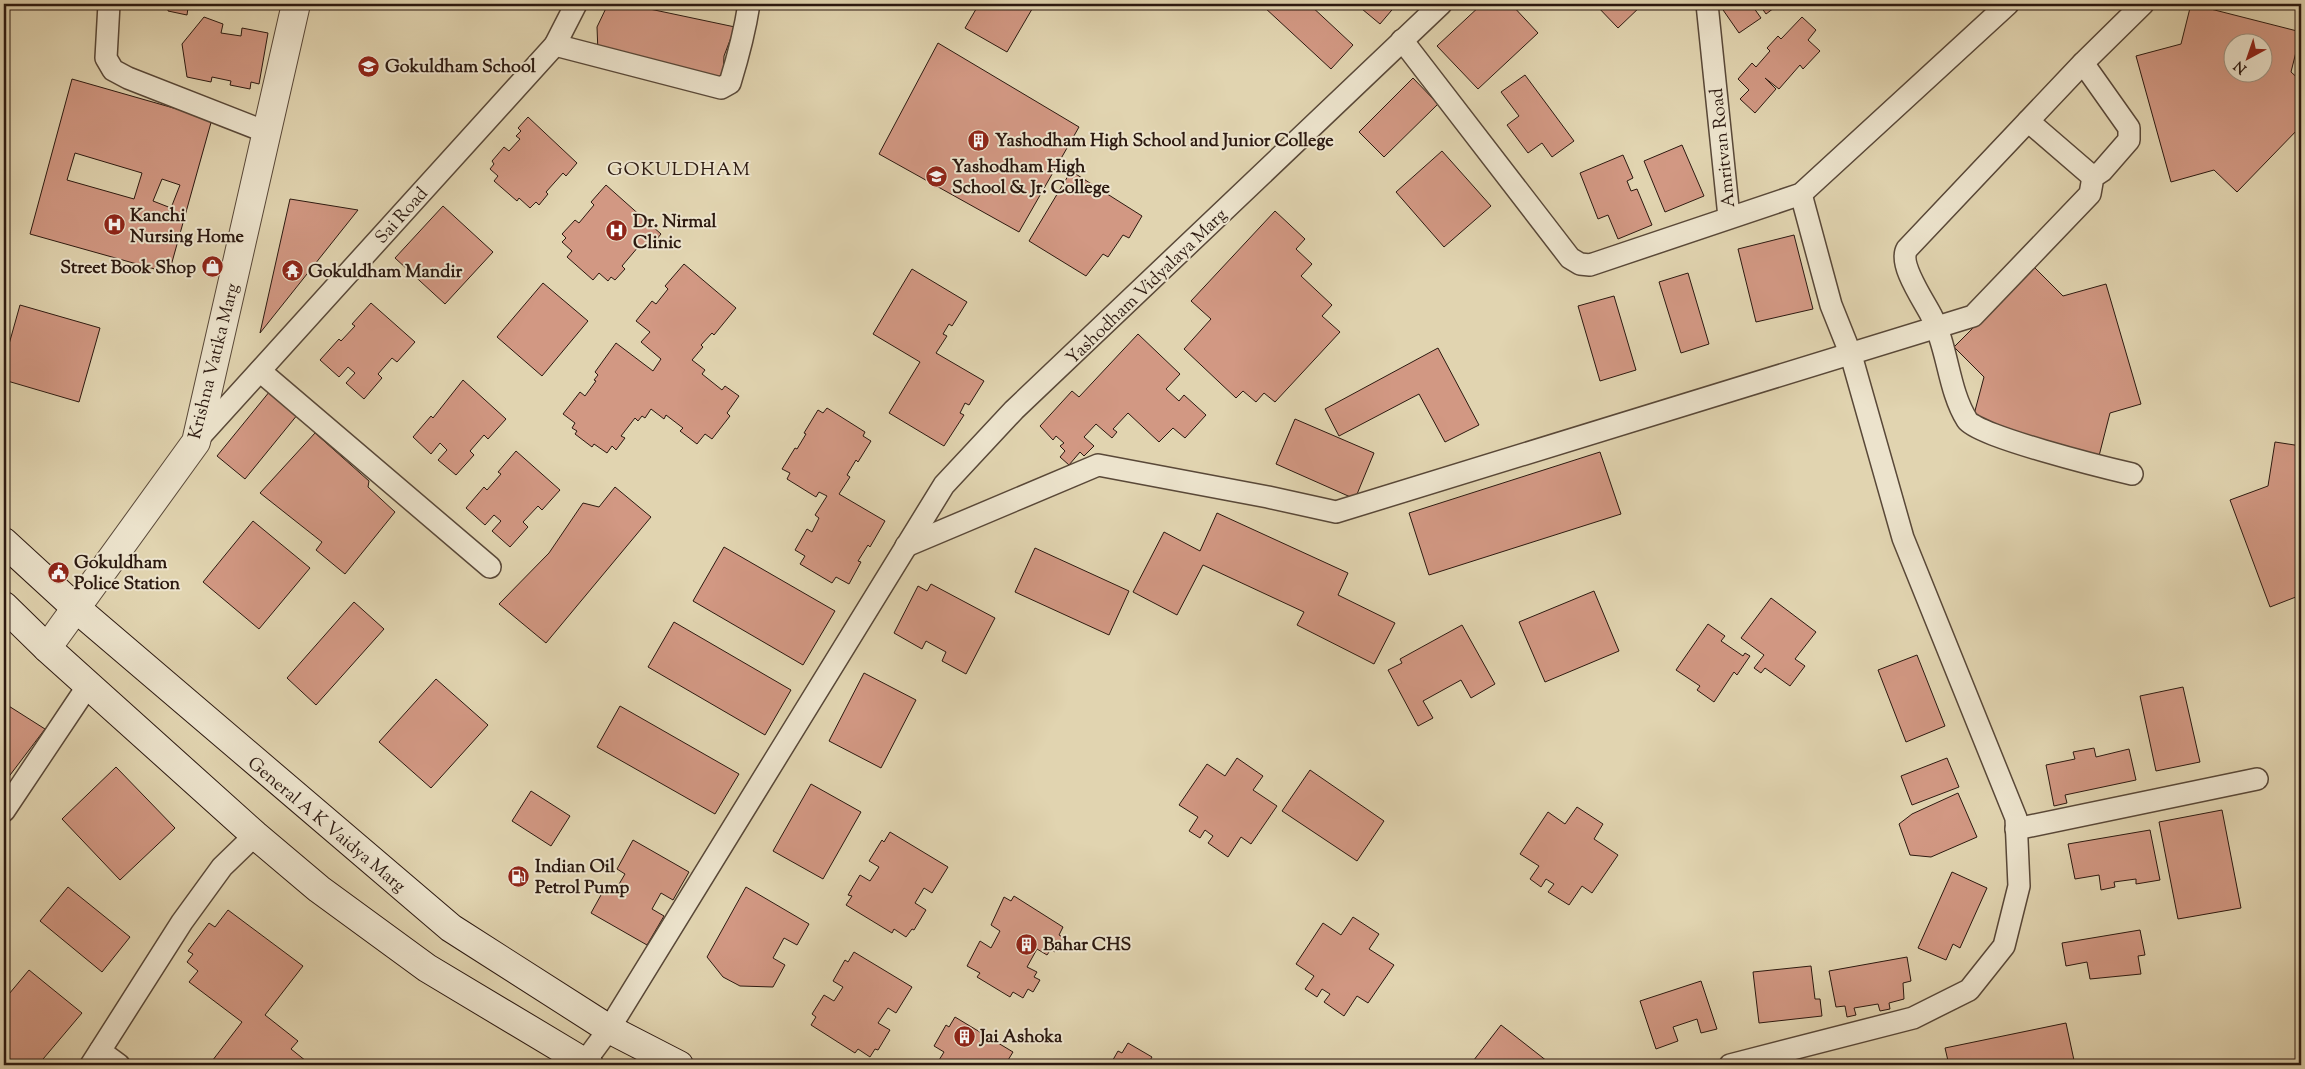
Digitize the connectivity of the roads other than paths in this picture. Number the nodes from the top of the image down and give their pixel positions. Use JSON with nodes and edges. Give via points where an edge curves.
{"nodes":[{"id":1,"x":109,"y":4,"type":"edge"},
{"id":2,"x":296,"y":4,"type":"edge"},
{"id":3,"x":576,"y":4,"type":"edge"},
{"id":4,"x":748,"y":4,"type":"edge"},
{"id":5,"x":1441,"y":4,"type":"edge"},
{"id":6,"x":1707,"y":4,"type":"edge"},
{"id":7,"x":2008,"y":4,"type":"edge"},
{"id":8,"x":2144,"y":4,"type":"edge"},
{"id":9,"x":1402,"y":40,"type":"junction"},
{"id":10,"x":555,"y":45,"type":"junction"},
{"id":11,"x":2083,"y":63,"type":"junction"},
{"id":12,"x":2028,"y":121,"type":"junction"},
{"id":13,"x":266,"y":132,"type":"junction"},
{"id":14,"x":2092,"y":177,"type":"junction"},
{"id":15,"x":1801,"y":194,"type":"junction"},
{"id":16,"x":1729,"y":217,"type":"junction"},
{"id":17,"x":1938,"y":328,"type":"junction"},
{"id":18,"x":1851,"y":355,"type":"junction"},
{"id":19,"x":260,"y":371,"type":"junction"},
{"id":20,"x":196,"y":442,"type":"junction"},
{"id":21,"x":2132,"y":474,"type":"dead end"},
{"id":22,"x":4,"y":542,"type":"edge"},
{"id":23,"x":906,"y":546,"type":"junction"},
{"id":24,"x":490,"y":567,"type":"dead end"},
{"id":25,"x":4,"y":606,"type":"edge"},
{"id":26,"x":76,"y":609,"type":"junction"},
{"id":27,"x":47,"y":648,"type":"junction"},
{"id":28,"x":89,"y":684,"type":"junction"},
{"id":29,"x":2257,"y":779,"type":"dead end"},
{"id":30,"x":4,"y":811,"type":"edge"},
{"id":31,"x":2016,"y":829,"type":"junction"},
{"id":32,"x":255,"y":836,"type":"junction"},
{"id":33,"x":609,"y":1029,"type":"junction"},
{"id":34,"x":95,"y":1058,"type":"edge"},
{"id":35,"x":586,"y":1064,"type":"edge"},
{"id":36,"x":119,"y":1065,"type":"edge"},
{"id":37,"x":679,"y":1065,"type":"edge"},
{"id":38,"x":1730,"y":1065,"type":"edge"}],
"edges":[{"from":1,"to":13,"type":"street","via":[[106,58],[113,70]]},
{"from":2,"to":13,"type":"main road","name":"Krishna Vatika Marg"},
{"from":3,"to":10,"type":"street","name":"Sai Road"},
{"from":4,"to":10,"type":"street","via":[[740,51],[730,83],[721,88]]},
{"from":5,"to":9,"type":"street"},
{"from":6,"to":16,"type":"street","name":"Amritvan Road"},
{"from":7,"to":15,"type":"street"},
{"from":8,"to":11,"type":"street"},
{"from":9,"to":16,"type":"street","via":[[1570,258],[1580,264],[1590,265]]},
{"from":9,"to":23,"type":"street","name":"Yashodham Vidyalaya Marg","via":[[1110,322],[1014,410],[944,485]]},
{"from":10,"to":19,"type":"street","name":"Sai Road"},
{"from":11,"to":12,"type":"street"},
{"from":11,"to":14,"type":"street","via":[[2117,108],[2130,133],[2124,146]]},
{"from":12,"to":14,"type":"street"},
{"from":12,"to":17,"type":"street","via":[[1906,251],[1908,272]]},
{"from":13,"to":20,"type":"main road","name":"Krishna Vatika Marg"},
{"from":14,"to":17,"type":"street","via":[[2090,194],[1973,316]]},
{"from":15,"to":16,"type":"street","name":"Amritvan Road"},
{"from":15,"to":18,"type":"street","via":[[1831,305]]},
{"from":17,"to":18,"type":"street"},
{"from":17,"to":21,"type":"street","via":[[1962,412],[1974,427],[2006,440]]},
{"from":18,"to":23,"type":"street","via":[[1336,512],[1268,496],[1098,465]]},
{"from":18,"to":31,"type":"street","via":[[1903,538],[2016,818]]},
{"from":19,"to":20,"type":"street","name":"Sai Road"},
{"from":19,"to":24,"type":"street"},
{"from":20,"to":26,"type":"main road","name":"Krishna Vatika Marg"},
{"from":22,"to":26,"type":"main road","name":"General A K Vaidya Marg"},
{"from":23,"to":33,"type":"street","name":"Yashodham Vidyalaya Marg"},
{"from":25,"to":27,"type":"main road"},
{"from":26,"to":27,"type":"main road","name":"Krishna Vatika Marg"},
{"from":26,"to":33,"type":"main road","name":"General A K Vaidya Marg","via":[[451,928]]},
{"from":27,"to":28,"type":"main road"},
{"from":28,"to":30,"type":"street"},
{"from":28,"to":32,"type":"main road"},
{"from":29,"to":31,"type":"street"},
{"from":31,"to":38,"type":"street","via":[[2019,886],[2004,946],[1969,990],[1914,1018]]},
{"from":32,"to":34,"type":"street","via":[[222,867],[178,928]]},
{"from":32,"to":35,"type":"main road","via":[[319,889],[427,968]]},
{"from":33,"to":35,"type":"street","name":"Yashodham Vidyalaya Marg"},
{"from":33,"to":37,"type":"main road","name":"General A K Vaidya Marg"},
{"from":34,"to":36,"type":"street"}]}
